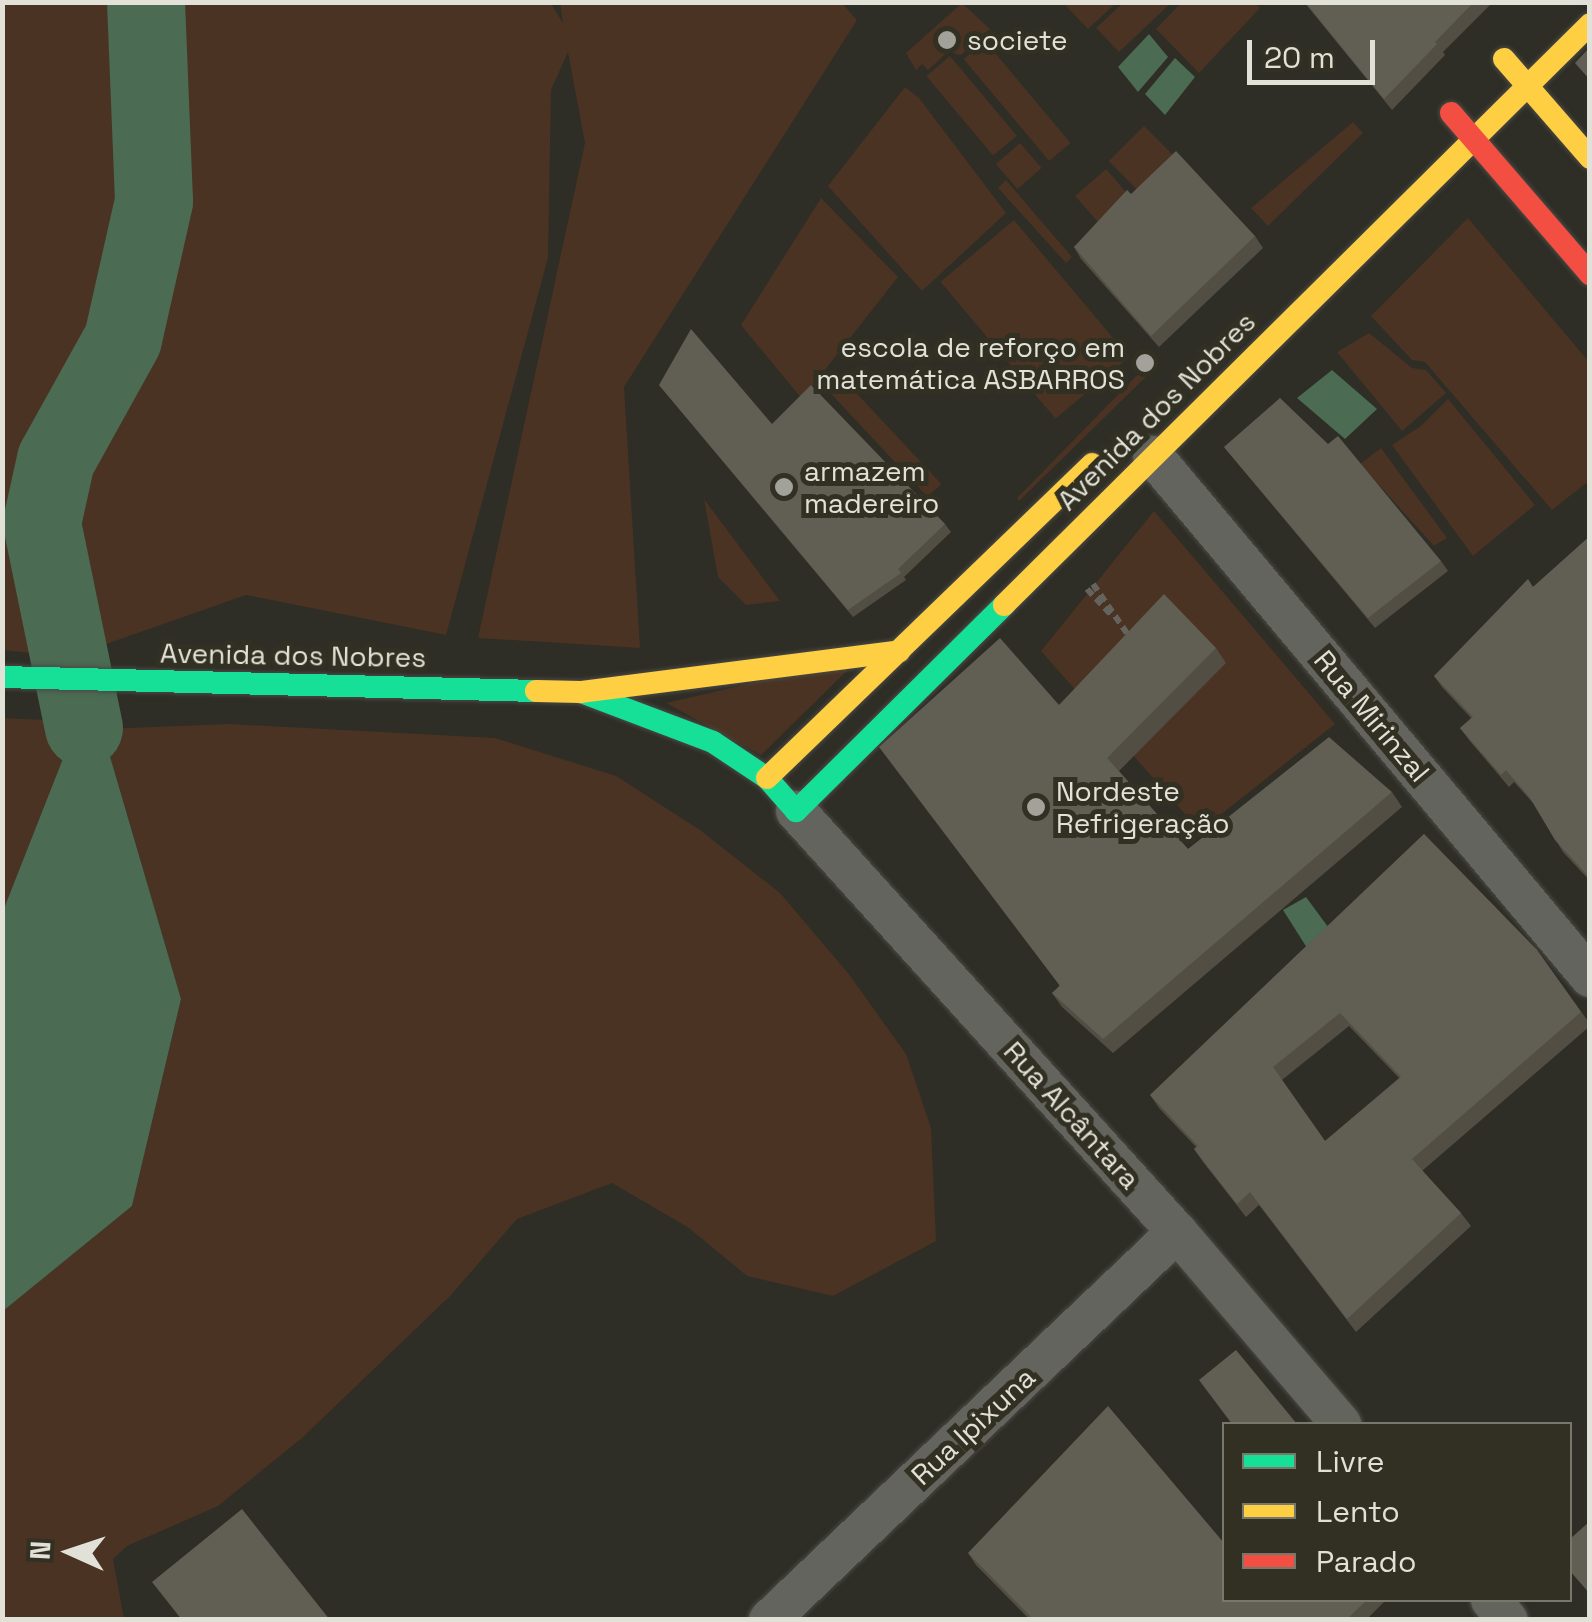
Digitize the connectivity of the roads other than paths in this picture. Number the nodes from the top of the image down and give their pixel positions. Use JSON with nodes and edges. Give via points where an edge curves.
{"nodes":[{"id":1,"x":1590,"y":24,"type":"edge"},
{"id":2,"x":1504,"y":60,"type":"dead end"},
{"id":3,"x":1528,"y":85,"type":"junction"},
{"id":4,"x":1450,"y":112,"type":"dead end"},
{"id":5,"x":1474,"y":138,"type":"junction"},
{"id":6,"x":1590,"y":158,"type":"edge"},
{"id":7,"x":1590,"y":274,"type":"edge"},
{"id":8,"x":1112,"y":444,"type":"dead end"},
{"id":9,"x":1153,"y":456,"type":"junction"},
{"id":10,"x":898,"y":651,"type":"junction"},
{"id":11,"x":2,"y":677,"type":"edge"},
{"id":12,"x":582,"y":692,"type":"junction"},
{"id":13,"x":767,"y":778,"type":"junction"},
{"id":14,"x":796,"y":811,"type":"junction"},
{"id":15,"x":1590,"y":976,"type":"edge"},
{"id":16,"x":1177,"y":1232,"type":"junction"},
{"id":17,"x":1340,"y":1422,"type":"edge"},
{"id":18,"x":769,"y":1620,"type":"edge"}],
"edges":[{"from":1,"to":3,"type":"main road","name":"Avenida dos Nobres"},
{"from":2,"to":3,"type":"main road"},
{"from":3,"to":5,"type":"main road","name":"Avenida dos Nobres"},
{"from":3,"to":6,"type":"main road"},
{"from":4,"to":5,"type":"main road"},
{"from":5,"to":7,"type":"main road"},
{"from":5,"to":9,"type":"main road","name":"Avenida dos Nobres"},
{"from":8,"to":10,"type":"main road","name":"Avenida dos Nobres"},
{"from":9,"to":14,"type":"main road","name":"Avenida dos Nobres"},
{"from":9,"to":15,"type":"street","name":"Rua Mirinzal"},
{"from":10,"to":12,"type":"main road","name":"Avenida dos Nobres"},
{"from":10,"to":13,"type":"main road","name":"Avenida dos Nobres"},
{"from":11,"to":12,"type":"main road","name":"Avenida dos Nobres"},
{"from":12,"to":13,"type":"main road","name":"Avenida dos Nobres","via":[[678,725]]},
{"from":13,"to":14,"type":"main road","name":"Avenida dos Nobres"},
{"from":14,"to":16,"type":"street","name":"Rua Alcântara"},
{"from":16,"to":17,"type":"street","name":"Rua Alcântara"},
{"from":16,"to":18,"type":"street","name":"Rua Ipixuna"}]}
